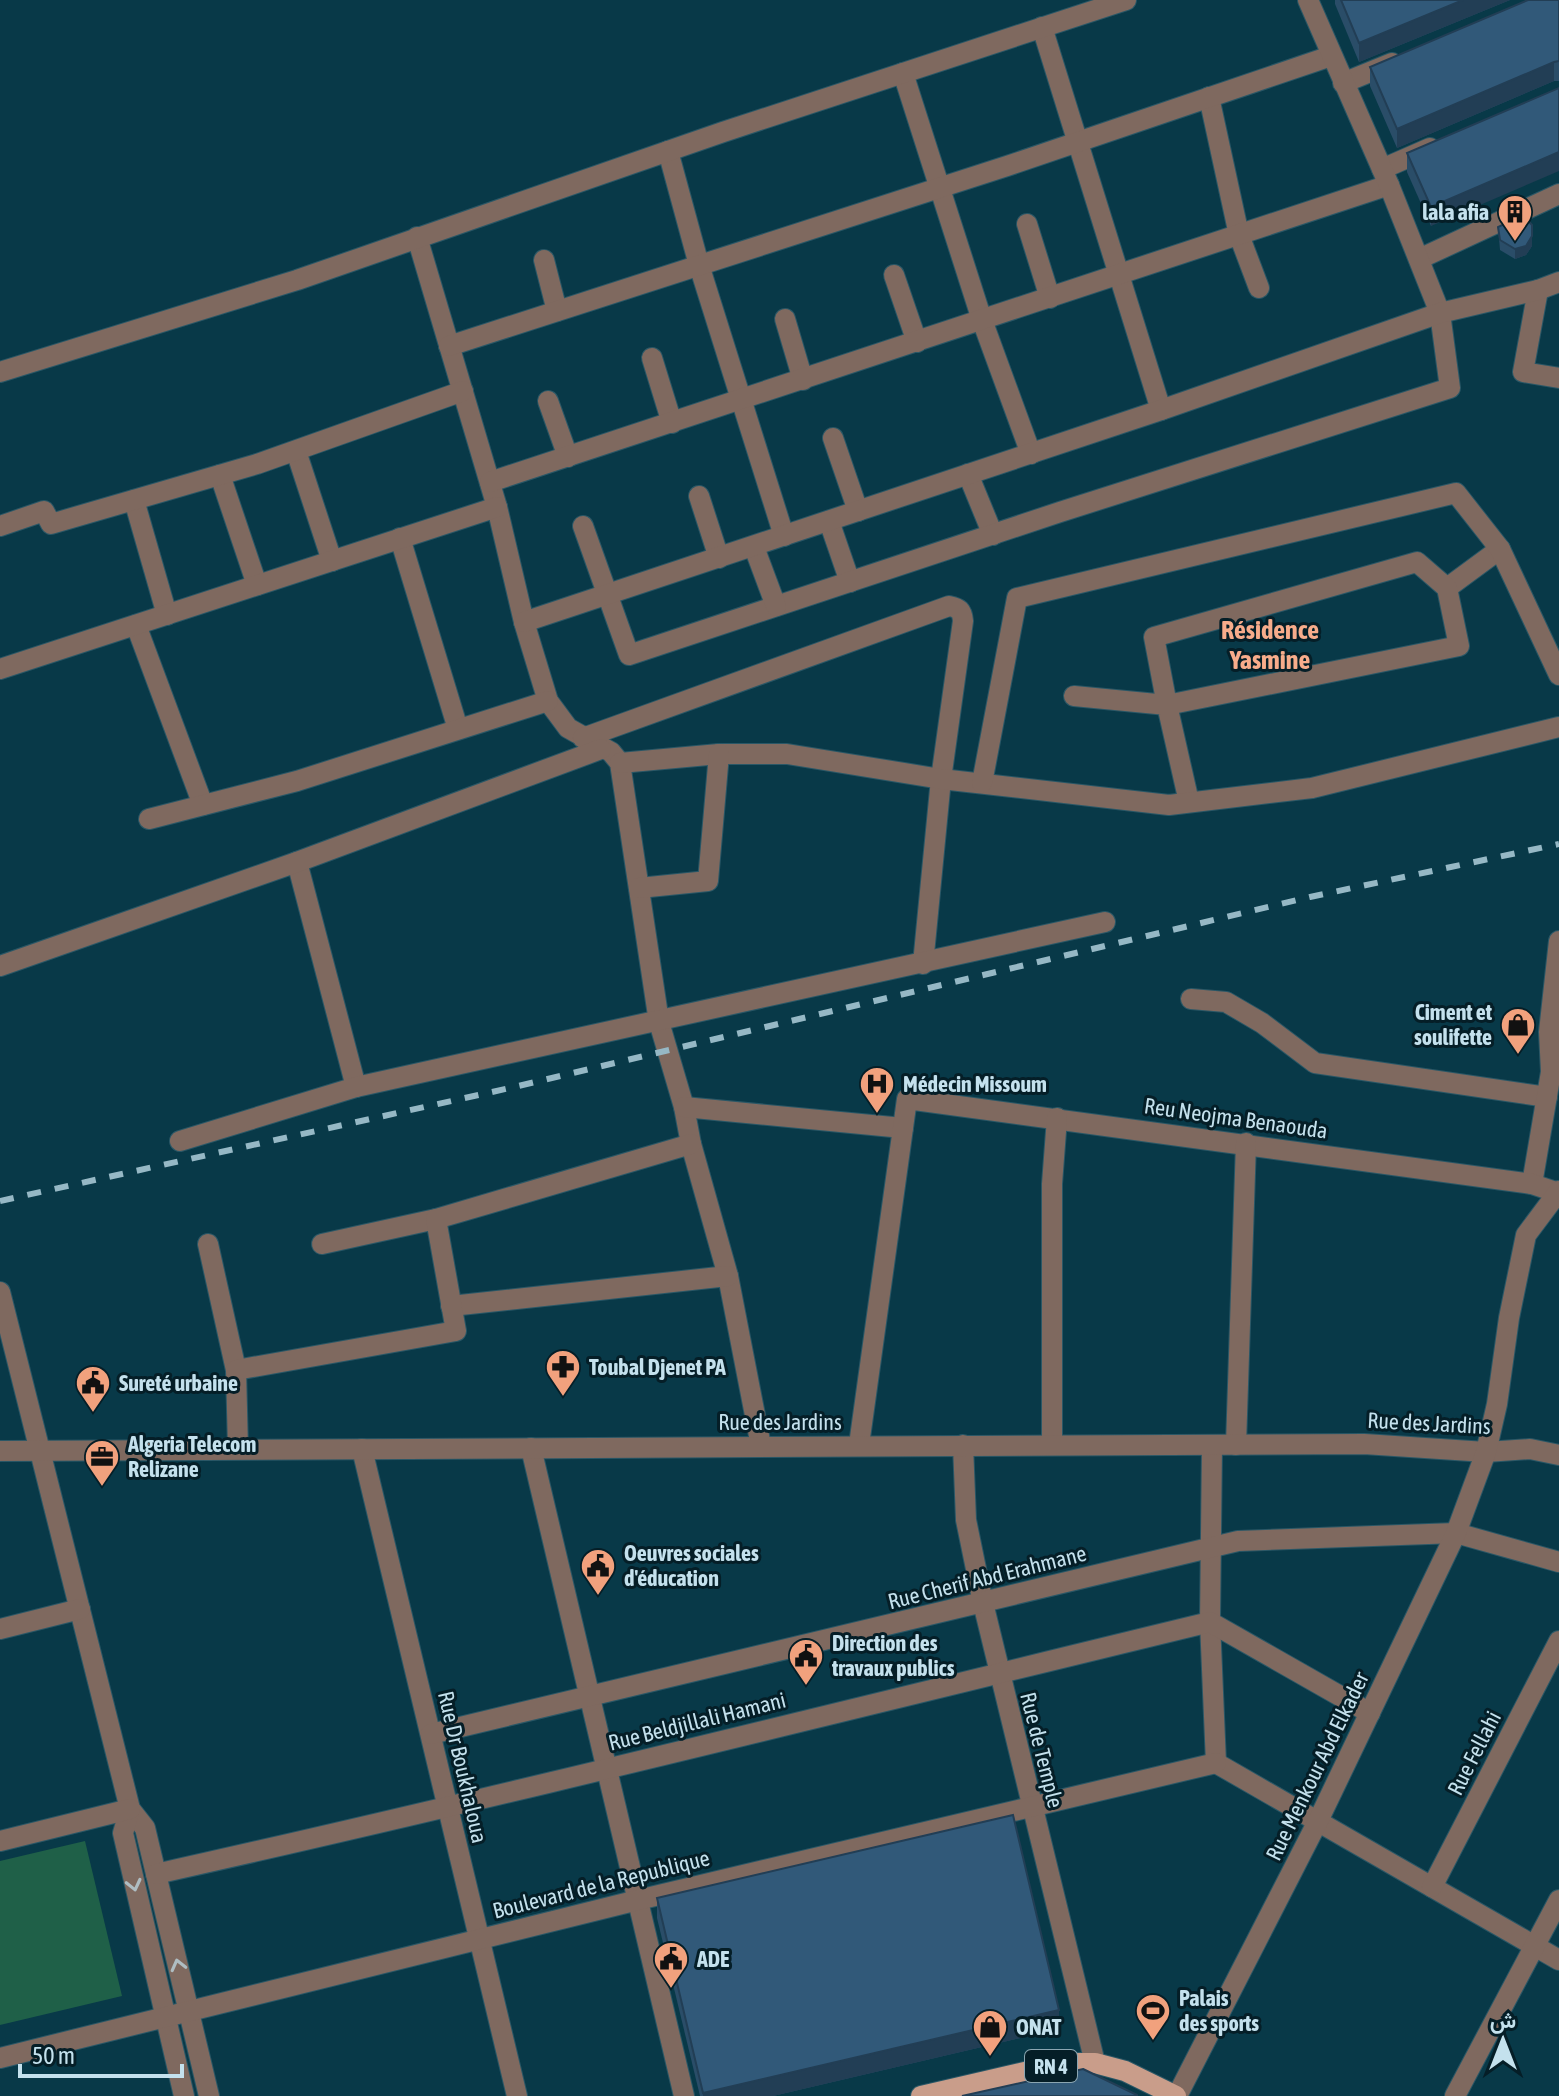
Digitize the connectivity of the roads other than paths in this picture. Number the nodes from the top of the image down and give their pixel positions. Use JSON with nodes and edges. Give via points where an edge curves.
{"nodes":[{"id":1,"x":1126,"y":0,"type":"edge"},
{"id":2,"x":1308,"y":0,"type":"edge"},
{"id":3,"x":1042,"y":27,"type":"junction"},
{"id":4,"x":1415,"y":53,"type":"edge"},
{"id":5,"x":1331,"y":56,"type":"junction"},
{"id":6,"x":903,"y":73,"type":"junction"},
{"id":7,"x":1343,"y":83,"type":"junction"},
{"id":8,"x":1209,"y":97,"type":"junction"},
{"id":9,"x":1450,"y":140,"type":"edge"},
{"id":10,"x":1077,"y":141,"type":"junction"},
{"id":11,"x":668,"y":151,"type":"junction"},
{"id":12,"x":1385,"y":177,"type":"junction"},
{"id":13,"x":939,"y":188,"type":"junction"},
{"id":14,"x":1559,"y":194,"type":"edge"},
{"id":15,"x":1027,"y":224,"type":"dead end"},
{"id":16,"x":1239,"y":235,"type":"junction"},
{"id":17,"x":417,"y":237,"type":"junction"},
{"id":18,"x":1419,"y":259,"type":"junction"},
{"id":19,"x":544,"y":260,"type":"dead end"},
{"id":20,"x":699,"y":265,"type":"junction"},
{"id":21,"x":894,"y":275,"type":"dead end"},
{"id":22,"x":1119,"y":275,"type":"junction"},
{"id":23,"x":1559,"y":282,"type":"edge"},
{"id":24,"x":1259,"y":288,"type":"dead end"},
{"id":25,"x":1538,"y":290,"type":"junction"},
{"id":26,"x":1050,"y":298,"type":"junction"},
{"id":27,"x":557,"y":311,"type":"junction"},
{"id":28,"x":1440,"y":313,"type":"junction"},
{"id":29,"x":785,"y":319,"type":"dead end"},
{"id":30,"x":982,"y":320,"type":"junction"},
{"id":31,"x":917,"y":342,"type":"junction"},
{"id":32,"x":449,"y":346,"type":"junction"},
{"id":33,"x":652,"y":358,"type":"dead end"},
{"id":34,"x":0,"y":372,"type":"edge"},
{"id":35,"x":1559,"y":378,"type":"edge"},
{"id":36,"x":803,"y":380,"type":"junction"},
{"id":37,"x":463,"y":391,"type":"junction"},
{"id":38,"x":548,"y":401,"type":"dead end"},
{"id":39,"x":740,"y":401,"type":"junction"},
{"id":40,"x":1161,"y":410,"type":"junction"},
{"id":41,"x":672,"y":423,"type":"junction"},
{"id":42,"x":833,"y":438,"type":"dead end"},
{"id":43,"x":296,"y":451,"type":"junction"},
{"id":44,"x":1031,"y":454,"type":"junction"},
{"id":45,"x":568,"y":457,"type":"junction"},
{"id":46,"x":968,"y":474,"type":"junction"},
{"id":47,"x":220,"y":475,"type":"junction"},
{"id":48,"x":490,"y":482,"type":"junction"},
{"id":49,"x":699,"y":496,"type":"dead end"},
{"id":50,"x":134,"y":500,"type":"junction"},
{"id":51,"x":497,"y":507,"type":"junction"},
{"id":52,"x":858,"y":511,"type":"junction"},
{"id":53,"x":829,"y":521,"type":"junction"},
{"id":54,"x":0,"y":526,"type":"edge"},
{"id":55,"x":583,"y":526,"type":"dead end"},
{"id":56,"x":993,"y":535,"type":"junction"},
{"id":57,"x":784,"y":536,"type":"junction"},
{"id":58,"x":400,"y":538,"type":"junction"},
{"id":59,"x":754,"y":547,"type":"junction"},
{"id":60,"x":1500,"y":549,"type":"junction"},
{"id":61,"x":719,"y":558,"type":"junction"},
{"id":62,"x":332,"y":561,"type":"junction"},
{"id":63,"x":850,"y":582,"type":"junction"},
{"id":64,"x":257,"y":585,"type":"junction"},
{"id":65,"x":1447,"y":588,"type":"junction"},
{"id":66,"x":607,"y":596,"type":"junction"},
{"id":67,"x":776,"y":606,"type":"junction"},
{"id":68,"x":167,"y":615,"type":"junction"},
{"id":69,"x":524,"y":622,"type":"junction"},
{"id":70,"x":136,"y":625,"type":"junction"},
{"id":71,"x":0,"y":669,"type":"edge"},
{"id":72,"x":1559,"y":675,"type":"edge"},
{"id":73,"x":1074,"y":696,"type":"dead end"},
{"id":74,"x":548,"y":701,"type":"junction"},
{"id":75,"x":1167,"y":705,"type":"junction"},
{"id":76,"x":1559,"y":727,"type":"edge"},
{"id":77,"x":458,"y":729,"type":"junction"},
{"id":78,"x":583,"y":738,"type":"junction"},
{"id":79,"x":601,"y":749,"type":"junction"},
{"id":80,"x":719,"y":754,"type":"junction"},
{"id":81,"x":620,"y":763,"type":"junction"},
{"id":82,"x":941,"y":779,"type":"junction"},
{"id":83,"x":982,"y":783,"type":"junction"},
{"id":84,"x":1189,"y":802,"type":"junction"},
{"id":85,"x":203,"y":805,"type":"junction"},
{"id":86,"x":149,"y":819,"type":"dead end"},
{"id":87,"x":297,"y":862,"type":"junction"},
{"id":88,"x":639,"y":888,"type":"junction"},
{"id":89,"x":1105,"y":922,"type":"dead end"},
{"id":90,"x":1559,"y":941,"type":"edge"},
{"id":91,"x":923,"y":964,"type":"junction"},
{"id":92,"x":0,"y":966,"type":"edge"},
{"id":93,"x":1191,"y":999,"type":"dead end"},
{"id":94,"x":659,"y":1022,"type":"junction"},
{"id":95,"x":1554,"y":1028,"type":"edge"},
{"id":96,"x":1555,"y":1070,"type":"edge"},
{"id":97,"x":356,"y":1087,"type":"junction"},
{"id":98,"x":1547,"y":1097,"type":"junction"},
{"id":99,"x":684,"y":1107,"type":"junction"},
{"id":100,"x":1057,"y":1118,"type":"junction"},
{"id":101,"x":903,"y":1128,"type":"junction"},
{"id":102,"x":180,"y":1141,"type":"dead end"},
{"id":103,"x":1246,"y":1143,"type":"junction"},
{"id":104,"x":691,"y":1144,"type":"junction"},
{"id":105,"x":1532,"y":1184,"type":"junction"},
{"id":106,"x":1558,"y":1192,"type":"edge"},
{"id":107,"x":436,"y":1219,"type":"junction"},
{"id":108,"x":208,"y":1244,"type":"dead end"},
{"id":109,"x":322,"y":1244,"type":"dead end"},
{"id":110,"x":728,"y":1276,"type":"junction"},
{"id":111,"x":0,"y":1292,"type":"edge"},
{"id":112,"x":451,"y":1306,"type":"junction"},
{"id":113,"x":9,"y":1365,"type":"edge"},
{"id":114,"x":236,"y":1370,"type":"junction"},
{"id":115,"x":859,"y":1445,"type":"junction"},
{"id":116,"x":963,"y":1445,"type":"junction"},
{"id":117,"x":1052,"y":1445,"type":"junction"},
{"id":118,"x":1212,"y":1445,"type":"junction"},
{"id":119,"x":1236,"y":1445,"type":"junction"},
{"id":120,"x":761,"y":1446,"type":"junction"},
{"id":121,"x":531,"y":1448,"type":"junction"},
{"id":122,"x":238,"y":1449,"type":"junction"},
{"id":123,"x":362,"y":1449,"type":"junction"},
{"id":124,"x":0,"y":1451,"type":"edge"},
{"id":125,"x":40,"y":1451,"type":"junction"},
{"id":126,"x":1486,"y":1452,"type":"junction"},
{"id":127,"x":1559,"y":1455,"type":"edge"},
{"id":128,"x":1456,"y":1533,"type":"junction"},
{"id":129,"x":1212,"y":1547,"type":"junction"},
{"id":130,"x":1559,"y":1562,"type":"edge"},
{"id":131,"x":983,"y":1603,"type":"junction"},
{"id":132,"x":80,"y":1609,"type":"junction"},
{"id":133,"x":1210,"y":1622,"type":"junction"},
{"id":134,"x":0,"y":1629,"type":"edge"},
{"id":135,"x":1559,"y":1641,"type":"edge"},
{"id":136,"x":999,"y":1673,"type":"junction"},
{"id":137,"x":590,"y":1697,"type":"junction"},
{"id":138,"x":1370,"y":1713,"type":"junction"},
{"id":139,"x":431,"y":1734,"type":"junction"},
{"id":140,"x":1216,"y":1763,"type":"junction"},
{"id":141,"x":606,"y":1768,"type":"junction"},
{"id":142,"x":1031,"y":1807,"type":"junction"},
{"id":143,"x":448,"y":1808,"type":"junction"},
{"id":144,"x":130,"y":1809,"type":"junction"},
{"id":145,"x":1318,"y":1821,"type":"junction"},
{"id":146,"x":0,"y":1841,"type":"edge"},
{"id":147,"x":156,"y":1874,"type":"junction"},
{"id":148,"x":1432,"y":1887,"type":"junction"},
{"id":149,"x":638,"y":1900,"type":"junction"},
{"id":150,"x":1559,"y":1900,"type":"edge"},
{"id":151,"x":480,"y":1938,"type":"junction"},
{"id":152,"x":1534,"y":1945,"type":"junction"},
{"id":153,"x":1559,"y":1960,"type":"edge"},
{"id":154,"x":189,"y":2011,"type":"junction"},
{"id":155,"x":164,"y":2016,"type":"junction"},
{"id":156,"x":0,"y":2058,"type":"edge"},
{"id":157,"x":1095,"y":2063,"type":"junction"},
{"id":158,"x":184,"y":2096,"type":"edge"},
{"id":159,"x":209,"y":2096,"type":"edge"},
{"id":160,"x":517,"y":2096,"type":"edge"},
{"id":161,"x":684,"y":2096,"type":"edge"},
{"id":162,"x":921,"y":2096,"type":"edge"},
{"id":163,"x":1176,"y":2096,"type":"edge"},
{"id":164,"x":1455,"y":2096,"type":"edge"}],
"edges":[{"from":1,"to":3,"type":"street"},
{"from":2,"to":5,"type":"street"},
{"from":3,"to":6,"type":"street"},
{"from":3,"to":10,"type":"street"},
{"from":4,"to":7,"type":"street"},
{"from":5,"to":7,"type":"street"},
{"from":5,"to":8,"type":"street"},
{"from":6,"to":11,"type":"street"},
{"from":6,"to":13,"type":"street"},
{"from":7,"to":12,"type":"street"},
{"from":8,"to":10,"type":"street"},
{"from":8,"to":16,"type":"street"},
{"from":9,"to":12,"type":"street"},
{"from":10,"to":13,"type":"street"},
{"from":10,"to":22,"type":"street"},
{"from":11,"to":17,"type":"street"},
{"from":11,"to":20,"type":"street"},
{"from":12,"to":16,"type":"street"},
{"from":12,"to":18,"type":"street"},
{"from":13,"to":20,"type":"street"},
{"from":13,"to":30,"type":"street"},
{"from":14,"to":18,"type":"street"},
{"from":15,"to":26,"type":"street"},
{"from":16,"to":22,"type":"street"},
{"from":16,"to":24,"type":"street"},
{"from":17,"to":32,"type":"street"},
{"from":17,"to":34,"type":"street"},
{"from":18,"to":28,"type":"street"},
{"from":19,"to":27,"type":"street"},
{"from":20,"to":27,"type":"street"},
{"from":20,"to":39,"type":"street"},
{"from":21,"to":31,"type":"street"},
{"from":22,"to":26,"type":"street"},
{"from":22,"to":40,"type":"street"},
{"from":23,"to":25,"type":"street"},
{"from":25,"to":28,"type":"street"},
{"from":25,"to":35,"type":"street","via":[[1523,372]]},
{"from":26,"to":30,"type":"street"},
{"from":27,"to":32,"type":"street"},
{"from":28,"to":40,"type":"street"},
{"from":28,"to":56,"type":"street","via":[[1450,388]]},
{"from":29,"to":36,"type":"street"},
{"from":30,"to":31,"type":"street"},
{"from":30,"to":44,"type":"street"},
{"from":31,"to":36,"type":"street"},
{"from":32,"to":37,"type":"street"},
{"from":33,"to":41,"type":"street"},
{"from":36,"to":39,"type":"street"},
{"from":37,"to":43,"type":"street"},
{"from":37,"to":48,"type":"street"},
{"from":38,"to":45,"type":"street"},
{"from":39,"to":41,"type":"street"},
{"from":39,"to":57,"type":"street"},
{"from":40,"to":44,"type":"street"},
{"from":41,"to":45,"type":"street"},
{"from":42,"to":52,"type":"street"},
{"from":43,"to":47,"type":"street"},
{"from":43,"to":62,"type":"street"},
{"from":44,"to":46,"type":"street"},
{"from":45,"to":48,"type":"street"},
{"from":46,"to":52,"type":"street"},
{"from":46,"to":56,"type":"street"},
{"from":47,"to":50,"type":"street"},
{"from":47,"to":64,"type":"street"},
{"from":48,"to":51,"type":"street"},
{"from":49,"to":61,"type":"street"},
{"from":50,"to":54,"type":"street","via":[[51,524],[44,511]]},
{"from":50,"to":68,"type":"street"},
{"from":51,"to":58,"type":"street"},
{"from":51,"to":69,"type":"street"},
{"from":52,"to":53,"type":"street"},
{"from":53,"to":57,"type":"street"},
{"from":53,"to":63,"type":"street"},
{"from":55,"to":66,"type":"street"},
{"from":56,"to":63,"type":"street"},
{"from":57,"to":59,"type":"street"},
{"from":58,"to":62,"type":"street"},
{"from":58,"to":77,"type":"street"},
{"from":59,"to":61,"type":"street"},
{"from":59,"to":67,"type":"street"},
{"from":60,"to":65,"type":"street"},
{"from":60,"to":72,"type":"street"},
{"from":60,"to":83,"type":"street","via":[[1456,493],[1017,598]]},
{"from":61,"to":66,"type":"street"},
{"from":62,"to":64,"type":"street"},
{"from":63,"to":67,"type":"street"},
{"from":64,"to":68,"type":"street"},
{"from":65,"to":75,"type":"street","via":[[1459,646]]},
{"from":65,"to":75,"type":"street","via":[[1417,562],[1154,637]]},
{"from":66,"to":67,"type":"street","via":[[629,655]]},
{"from":66,"to":69,"type":"street"},
{"from":68,"to":70,"type":"street"},
{"from":69,"to":74,"type":"street"},
{"from":70,"to":71,"type":"street"},
{"from":70,"to":85,"type":"street"},
{"from":73,"to":75,"type":"street"},
{"from":74,"to":77,"type":"street"},
{"from":74,"to":78,"type":"street","via":[[568,728]]},
{"from":75,"to":84,"type":"street"},
{"from":76,"to":84,"type":"street","via":[[1312,788]]},
{"from":77,"to":85,"type":"street"},
{"from":78,"to":79,"type":"street"},
{"from":78,"to":82,"type":"street","via":[[958,607],[963,621]]},
{"from":79,"to":81,"type":"street"},
{"from":79,"to":87,"type":"street"},
{"from":80,"to":81,"type":"street"},
{"from":80,"to":82,"type":"street","via":[[787,754]]},
{"from":80,"to":88,"type":"street","via":[[708,881]]},
{"from":81,"to":88,"type":"street"},
{"from":82,"to":83,"type":"street"},
{"from":82,"to":91,"type":"street"},
{"from":83,"to":84,"type":"street","via":[[1169,805]]},
{"from":85,"to":86,"type":"street"},
{"from":87,"to":92,"type":"street"},
{"from":87,"to":97,"type":"street"},
{"from":88,"to":94,"type":"street"},
{"from":89,"to":91,"type":"street"},
{"from":90,"to":95,"type":"street"},
{"from":91,"to":94,"type":"street"},
{"from":93,"to":98,"type":"street","via":[[1226,1002],[1315,1063]]},
{"from":94,"to":97,"type":"street"},
{"from":94,"to":99,"type":"street"},
{"from":95,"to":96,"type":"street"},
{"from":96,"to":98,"type":"street"},
{"from":97,"to":102,"type":"street"},
{"from":98,"to":105,"type":"street"},
{"from":99,"to":101,"type":"street"},
{"from":99,"to":104,"type":"street"},
{"from":100,"to":101,"type":"street","name":"Reu Neojma Benaouda","via":[[907,1099]]},
{"from":100,"to":103,"type":"street","name":"Reu Neojma Benaouda"},
{"from":100,"to":117,"type":"street"},
{"from":101,"to":115,"type":"street"},
{"from":103,"to":105,"type":"street","name":"Reu Neojma Benaouda"},
{"from":103,"to":119,"type":"street"},
{"from":104,"to":107,"type":"street"},
{"from":104,"to":110,"type":"street"},
{"from":105,"to":106,"type":"street","name":"Reu Neojma Benaouda"},
{"from":106,"to":126,"type":"street","name":"Rue Menkour Abd Elkader","via":[[1526,1235]]},
{"from":107,"to":109,"type":"street"},
{"from":107,"to":112,"type":"street"},
{"from":108,"to":114,"type":"street"},
{"from":110,"to":112,"type":"street"},
{"from":110,"to":120,"type":"street"},
{"from":111,"to":113,"type":"street"},
{"from":112,"to":114,"type":"street","via":[[456,1331]]},
{"from":113,"to":125,"type":"street"},
{"from":114,"to":122,"type":"street"},
{"from":115,"to":116,"type":"street","name":"Rue des Jardins"},
{"from":115,"to":120,"type":"street","name":"Rue des Jardins"},
{"from":116,"to":117,"type":"street","name":"Rue des Jardins"},
{"from":116,"to":131,"type":"street","name":"Rue de Temple","via":[[966,1520]]},
{"from":117,"to":118,"type":"street","name":"Rue des Jardins"},
{"from":118,"to":119,"type":"street","name":"Rue des Jardins"},
{"from":118,"to":129,"type":"street"},
{"from":119,"to":126,"type":"street","name":"Rue des Jardins","via":[[1364,1444]]},
{"from":120,"to":121,"type":"street","name":"Rue des Jardins"},
{"from":121,"to":123,"type":"street","name":"Rue des Jardins"},
{"from":121,"to":137,"type":"street"},
{"from":122,"to":123,"type":"street","name":"Rue des Jardins"},
{"from":122,"to":125,"type":"street","name":"Rue des Jardins"},
{"from":123,"to":139,"type":"street","name":"Rue Dr Boukhaloua"},
{"from":124,"to":125,"type":"street","name":"Rue des Jardins"},
{"from":125,"to":132,"type":"street"},
{"from":126,"to":127,"type":"street","name":"Rue des Jardins","via":[[1530,1449]]},
{"from":126,"to":128,"type":"street","name":"Rue Menkour Abd Elkader"},
{"from":128,"to":129,"type":"street","name":"Rue Cherif Abd Erahmane","via":[[1238,1541]]},
{"from":128,"to":130,"type":"street","name":"Rue Cherif Abd Erahmane"},
{"from":128,"to":138,"type":"street","name":"Rue Menkour Abd Elkader"},
{"from":129,"to":131,"type":"street","name":"Rue Cherif Abd Erahmane"},
{"from":129,"to":133,"type":"street"},
{"from":131,"to":136,"type":"street","name":"Rue de Temple"},
{"from":131,"to":137,"type":"street","name":"Rue Cherif Abd Erahmane"},
{"from":132,"to":134,"type":"street"},
{"from":132,"to":144,"type":"street"},
{"from":133,"to":136,"type":"street","name":"Rue Beldjillali Hamani"},
{"from":133,"to":138,"type":"street"},
{"from":133,"to":140,"type":"street"},
{"from":135,"to":148,"type":"street","name":"Rue Fellahi"},
{"from":136,"to":141,"type":"street","name":"Rue Beldjillali Hamani"},
{"from":136,"to":142,"type":"street","name":"Rue de Temple"},
{"from":137,"to":139,"type":"street","name":"Rue Cherif Abd Erahmane"},
{"from":137,"to":141,"type":"street"},
{"from":138,"to":145,"type":"street","name":"Rue Menkour Abd Elkader"},
{"from":139,"to":143,"type":"street","name":"Rue Dr Boukhaloua"},
{"from":140,"to":142,"type":"street","name":"Boulevard de la Republique"},
{"from":140,"to":145,"type":"street"},
{"from":141,"to":143,"type":"street","name":"Rue Beldjillali Hamani"},
{"from":141,"to":149,"type":"street"},
{"from":142,"to":149,"type":"street","name":"Boulevard de la Republique"},
{"from":142,"to":157,"type":"street","name":"Rue de Temple"},
{"from":143,"to":147,"type":"street","name":"Rue Beldjillali Hamani"},
{"from":143,"to":151,"type":"street","name":"Rue Dr Boukhaloua"},
{"from":144,"to":146,"type":"street"},
{"from":144,"to":147,"type":"street","via":[[145,1828]]},
{"from":144,"to":155,"type":"street","one_way":true,"via":[[123,1833]]},
{"from":145,"to":148,"type":"street"},
{"from":145,"to":163,"type":"street","name":"Rue Menkour Abd Elkader"},
{"from":154,"to":147,"type":"street","one_way":true},
{"from":148,"to":152,"type":"street"},
{"from":149,"to":151,"type":"street","name":"Boulevard de la Republique"},
{"from":149,"to":161,"type":"street"},
{"from":150,"to":152,"type":"street"},
{"from":151,"to":154,"type":"street","name":"Boulevard de la Republique"},
{"from":151,"to":160,"type":"street","name":"Rue Dr Boukhaloua"},
{"from":152,"to":153,"type":"street"},
{"from":152,"to":164,"type":"street"},
{"from":154,"to":155,"type":"street","name":"Boulevard de la Republique"},
{"from":154,"to":159,"type":"street"},
{"from":155,"to":156,"type":"street","name":"Boulevard de la Republique"},
{"from":155,"to":158,"type":"street"},
{"from":157,"to":162,"type":"main road","number":"RN 4","via":[[1063,2063]]},
{"from":157,"to":163,"type":"main road","number":"RN 4"}]}
